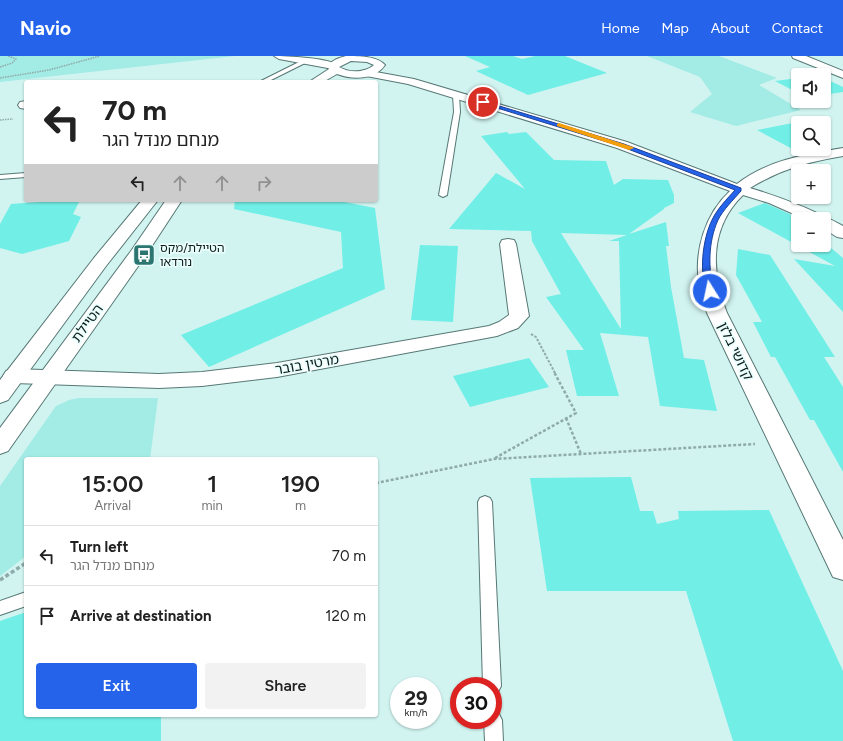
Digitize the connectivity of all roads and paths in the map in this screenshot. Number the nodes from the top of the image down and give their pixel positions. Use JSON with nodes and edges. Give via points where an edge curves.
{"nodes":[{"id":1,"x":8,"y":56,"type":"edge"},
{"id":2,"x":100,"y":56,"type":"edge"},
{"id":3,"x":279,"y":56,"type":"edge"},
{"id":4,"x":388,"y":56,"type":"edge"},
{"id":5,"x":797,"y":56,"type":"edge"},
{"id":6,"x":290,"y":57,"type":"edge"},
{"id":7,"x":360,"y":57,"type":"edge"},
{"id":8,"x":345,"y":59,"type":"junction"},
{"id":9,"x":305,"y":61,"type":"junction"},
{"id":10,"x":379,"y":65,"type":"junction"},
{"id":11,"x":0,"y":67,"type":"edge"},
{"id":12,"x":334,"y":68,"type":"junction"},
{"id":13,"x":365,"y":73,"type":"junction"},
{"id":14,"x":353,"y":74,"type":"junction"},
{"id":15,"x":843,"y":75,"type":"edge"},
{"id":16,"x":0,"y":78,"type":"edge"},
{"id":17,"x":266,"y":80,"type":"edge"},
{"id":18,"x":318,"y":80,"type":"edge"},
{"id":19,"x":339,"y":80,"type":"edge"},
{"id":20,"x":410,"y":81,"type":"junction"},
{"id":21,"x":456,"y":95,"type":"junction"},
{"id":22,"x":843,"y":152,"type":"edge"},
{"id":23,"x":24,"y":175,"type":"edge"},
{"id":24,"x":0,"y":177,"type":"edge"},
{"id":25,"x":738,"y":189,"type":"junction"},
{"id":26,"x":443,"y":195,"type":"dead end"},
{"id":27,"x":148,"y":202,"type":"edge"},
{"id":28,"x":173,"y":202,"type":"edge"},
{"id":29,"x":802,"y":212,"type":"edge"},
{"id":30,"x":831,"y":226,"type":"edge"},
{"id":31,"x":843,"y":233,"type":"edge"},
{"id":32,"x":508,"y":244,"type":"dead end"},
{"id":33,"x":514,"y":322,"type":"junction"},
{"id":34,"x":14,"y":376,"type":"junction"},
{"id":35,"x":48,"y":377,"type":"junction"},
{"id":36,"x":0,"y":395,"type":"edge"},
{"id":37,"x":566,"y":418,"type":"junction"},
{"id":38,"x":781,"y":443,"type":"junction"},
{"id":39,"x":0,"y":445,"type":"edge"},
{"id":40,"x":582,"y":454,"type":"junction"},
{"id":41,"x":494,"y":459,"type":"junction"},
{"id":42,"x":378,"y":483,"type":"edge"},
{"id":43,"x":485,"y":502,"type":"dead end"},
{"id":44,"x":24,"y":564,"type":"edge"},
{"id":45,"x":843,"y":568,"type":"edge"},
{"id":46,"x":0,"y":580,"type":"edge"},
{"id":47,"x":24,"y":600,"type":"edge"},
{"id":48,"x":0,"y":608,"type":"edge"},
{"id":49,"x":492,"y":677,"type":"edge"},
{"id":50,"x":493,"y":729,"type":"edge"},
{"id":51,"x":494,"y":741,"type":"edge"}],
"edges":[{"from":1,"to":11,"type":"path","via":[[16,60],[12,64]]},
{"from":2,"to":16,"type":"path","via":[[49,70]]},
{"from":3,"to":6,"type":"street"},
{"from":4,"to":10,"type":"street"},
{"from":5,"to":15,"type":"street"},
{"from":6,"to":8,"type":"street"},
{"from":6,"to":9,"type":"street"},
{"from":7,"to":8,"type":"street"},
{"from":7,"to":10,"type":"street","via":[[371,59]]},
{"from":8,"to":12,"type":"street","via":[[337,62]]},
{"from":9,"to":12,"type":"street"},
{"from":9,"to":17,"type":"lane"},
{"from":10,"to":13,"type":"street"},
{"from":10,"to":20,"type":"street"},
{"from":12,"to":14,"type":"street"},
{"from":12,"to":18,"type":"street"},
{"from":13,"to":14,"type":"street"},
{"from":13,"to":20,"type":"street"},
{"from":14,"to":19,"type":"street"},
{"from":20,"to":21,"type":"street"},
{"from":21,"to":25,"type":"street","via":[[622,145]]},
{"from":21,"to":26,"type":"lane","via":[[457,112]]},
{"from":22,"to":25,"type":"street","name":"קדושי בלזן","via":[[786,165]]},
{"from":23,"to":24,"type":"lane"},
{"from":25,"to":29,"type":"street"},
{"from":25,"to":38,"type":"street","name":"קדושי בלזן","via":[[715,219],[707,254],[707,280],[717,313]]},
{"from":27,"to":34,"type":"street","name":"הטיילת"},
{"from":28,"to":35,"type":"street","name":"הטיילת"},
{"from":30,"to":31,"type":"street"},
{"from":32,"to":33,"type":"street","via":[[519,316]]},
{"from":33,"to":35,"type":"street","name":"מרטין בובר","via":[[501,329],[479,334],[242,375],[159,381]]},
{"from":33,"to":37,"type":"path","via":[[536,337],[540,344],[576,413]]},
{"from":34,"to":35,"type":"street","name":"מרטין בובר"},
{"from":34,"to":36,"type":"street","name":"הטיילת"},
{"from":35,"to":39,"type":"street","name":"הטיילת"},
{"from":37,"to":40,"type":"path"},
{"from":37,"to":41,"type":"path"},
{"from":38,"to":40,"type":"path"},
{"from":38,"to":45,"type":"street","name":"קדושי בלזן"},
{"from":40,"to":41,"type":"path"},
{"from":41,"to":42,"type":"path"},
{"from":43,"to":49,"type":"lane"},
{"from":44,"to":46,"type":"path"},
{"from":47,"to":48,"type":"lane"},
{"from":50,"to":51,"type":"lane"}]}
